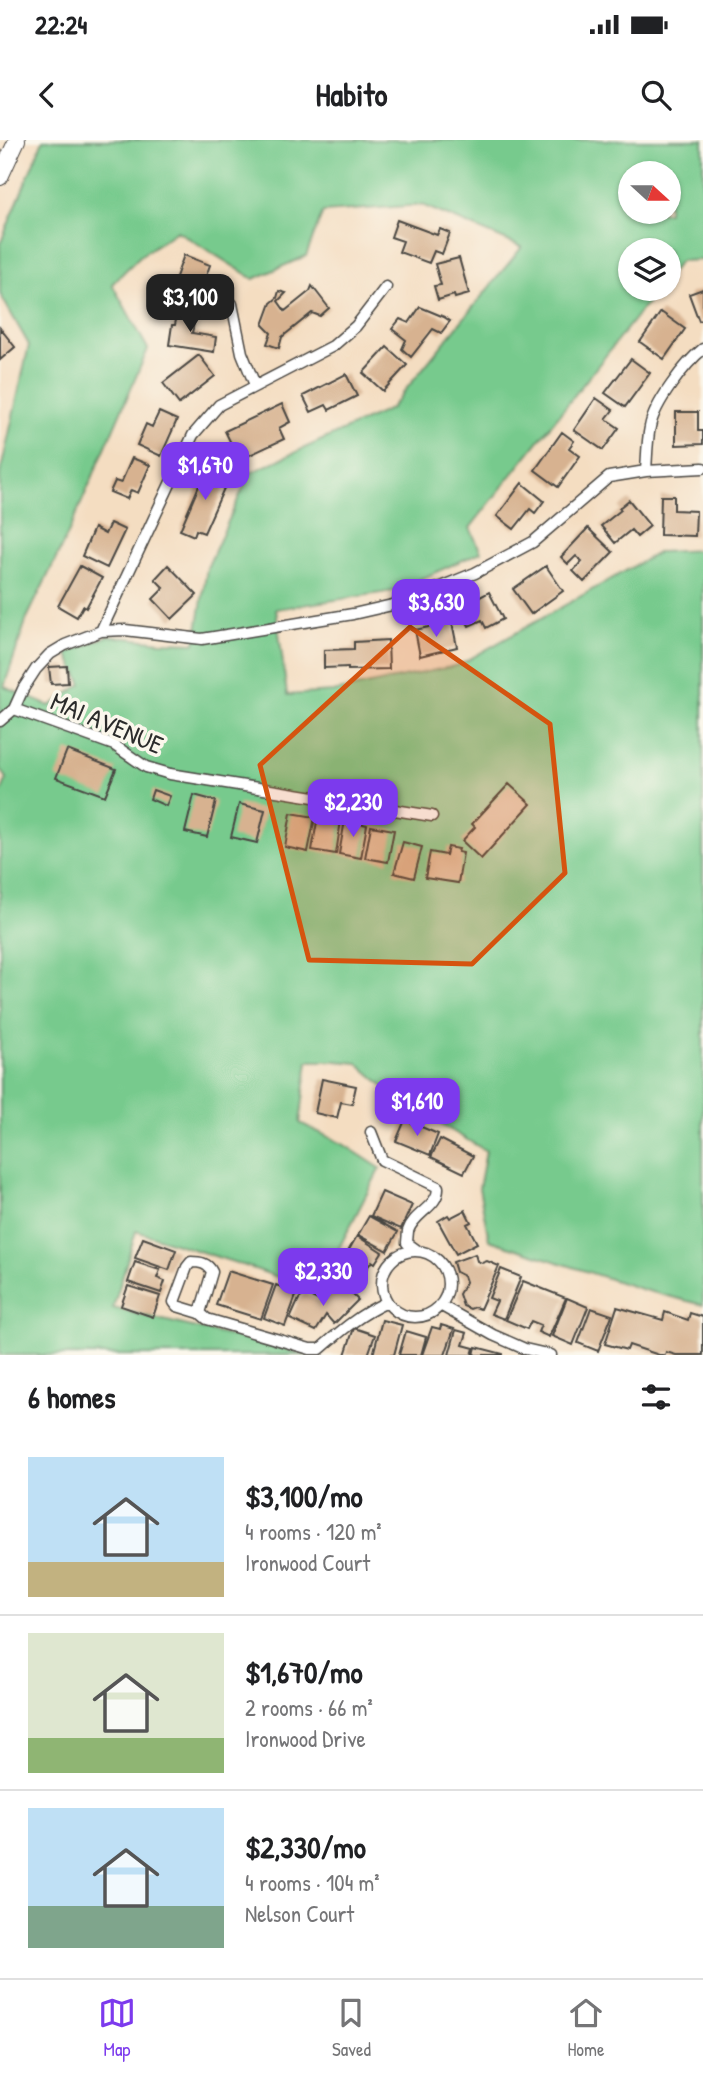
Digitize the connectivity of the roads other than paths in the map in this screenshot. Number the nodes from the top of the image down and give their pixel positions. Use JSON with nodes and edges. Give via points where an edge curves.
{"nodes":[{"id":1,"x":18,"y":140,"type":"edge"},
{"id":2,"x":0,"y":177,"type":"edge"},
{"id":3,"x":386,"y":287,"type":"dead end"},
{"id":4,"x":232,"y":304,"type":"dead end"},
{"id":5,"x":703,"y":349,"type":"edge"},
{"id":6,"x":255,"y":385,"type":"junction"},
{"id":7,"x":703,"y":468,"type":"edge"},
{"id":8,"x":646,"y":471,"type":"junction"},
{"id":9,"x":101,"y":631,"type":"junction"},
{"id":10,"x":14,"y":709,"type":"junction"},
{"id":11,"x":0,"y":720,"type":"edge"},
{"id":12,"x":432,"y":817,"type":"dead end"},
{"id":13,"x":371,"y":1132,"type":"dead end"},
{"id":14,"x":418,"y":1251,"type":"junction"},
{"id":15,"x":387,"y":1302,"type":"junction"},
{"id":16,"x":440,"y":1305,"type":"junction"},
{"id":17,"x":200,"y":1313,"type":"junction"},
{"id":18,"x":551,"y":1355,"type":"edge"}],
"edges":[{"from":1,"to":2,"type":"main road"},
{"from":3,"to":6,"type":"street","via":[[334,346]]},
{"from":4,"to":6,"type":"street","via":[[242,353]]},
{"from":5,"to":8,"type":"street","via":[[671,385],[650,424]]},
{"from":6,"to":9,"type":"street","via":[[219,405],[193,435]]},
{"from":7,"to":8,"type":"street"},
{"from":8,"to":9,"type":"street","via":[[609,477],[533,541],[475,573],[401,603],[202,639]]},
{"from":9,"to":10,"type":"street","via":[[50,654]]},
{"from":10,"to":11,"type":"street"},
{"from":10,"to":12,"type":"street","name":"MAI AVENUE","via":[[114,745],[146,768]]},
{"from":13,"to":14,"type":"street","via":[[382,1160],[438,1187],[434,1202],[408,1231],[407,1243]]},
{"from":14,"to":15,"type":"street","via":[[407,1251],[389,1262],[382,1282]]},
{"from":14,"to":16,"type":"street","via":[[437,1258],[443,1266],[448,1286]]},
{"from":15,"to":16,"type":"street","via":[[413,1317],[433,1312]]},
{"from":15,"to":17,"type":"street","via":[[353,1320],[320,1349],[207,1319]]},
{"from":16,"to":18,"type":"street","via":[[493,1335]]},
{"from":17,"to":17,"type":"street","via":[[212,1272],[205,1264],[191,1262],[174,1302]]}]}
